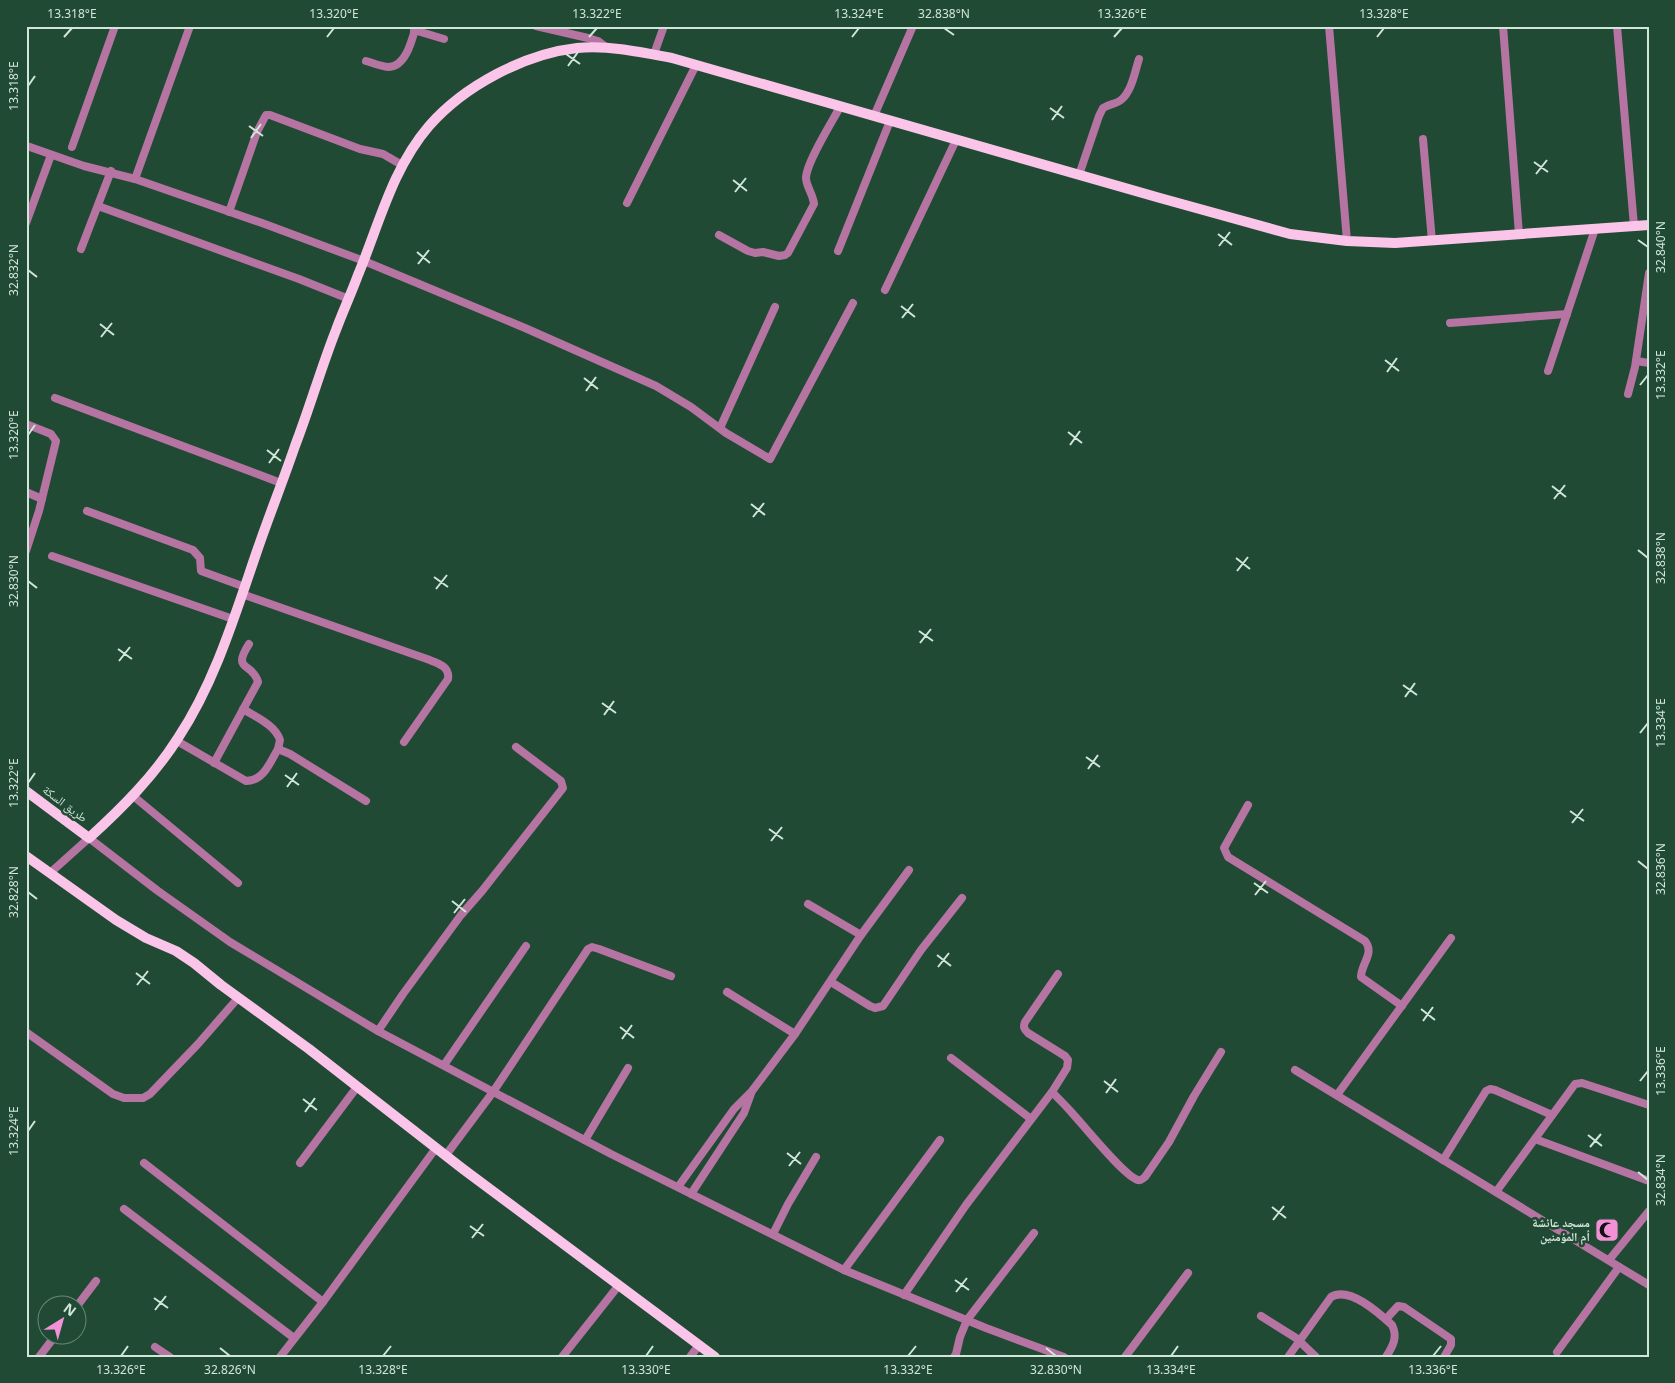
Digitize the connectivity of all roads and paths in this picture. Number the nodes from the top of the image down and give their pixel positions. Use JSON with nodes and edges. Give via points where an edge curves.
{"nodes":[{"id":1,"x":116,"y":26,"type":"edge"},
{"id":2,"x":190,"y":26,"type":"edge"},
{"id":3,"x":536,"y":26,"type":"edge"},
{"id":4,"x":664,"y":26,"type":"edge"},
{"id":5,"x":913,"y":26,"type":"edge"},
{"id":6,"x":1329,"y":26,"type":"edge"},
{"id":7,"x":1503,"y":26,"type":"edge"},
{"id":8,"x":1617,"y":26,"type":"edge"},
{"id":9,"x":415,"y":28,"type":"edge"},
{"id":10,"x":568,"y":30,"type":"edge"},
{"id":11,"x":444,"y":40,"type":"dead end"},
{"id":12,"x":607,"y":48,"type":"junction"},
{"id":13,"x":654,"y":54,"type":"junction"},
{"id":14,"x":1140,"y":58,"type":"dead end"},
{"id":15,"x":366,"y":61,"type":"dead end"},
{"id":16,"x":696,"y":65,"type":"junction"},
{"id":17,"x":840,"y":107,"type":"junction"},
{"id":18,"x":874,"y":116,"type":"junction"},
{"id":19,"x":890,"y":121,"type":"junction"},
{"id":20,"x":1423,"y":139,"type":"dead end"},
{"id":21,"x":956,"y":140,"type":"junction"},
{"id":22,"x":27,"y":146,"type":"edge"},
{"id":23,"x":72,"y":147,"type":"dead end"},
{"id":24,"x":51,"y":155,"type":"junction"},
{"id":25,"x":402,"y":165,"type":"junction"},
{"id":26,"x":111,"y":172,"type":"junction"},
{"id":27,"x":1079,"y":175,"type":"junction"},
{"id":28,"x":135,"y":178,"type":"junction"},
{"id":29,"x":627,"y":203,"type":"dead end"},
{"id":30,"x":98,"y":206,"type":"junction"},
{"id":31,"x":229,"y":212,"type":"junction"},
{"id":32,"x":26,"y":223,"type":"edge"},
{"id":33,"x":1649,"y":225,"type":"edge"},
{"id":34,"x":1634,"y":226,"type":"junction"},
{"id":35,"x":1595,"y":229,"type":"junction"},
{"id":36,"x":1519,"y":234,"type":"junction"},
{"id":37,"x":719,"y":235,"type":"dead end"},
{"id":38,"x":1347,"y":241,"type":"junction"},
{"id":39,"x":1432,"y":241,"type":"junction"},
{"id":40,"x":82,"y":249,"type":"dead end"},
{"id":41,"x":838,"y":251,"type":"dead end"},
{"id":42,"x":364,"y":261,"type":"junction"},
{"id":43,"x":1649,"y":273,"type":"edge"},
{"id":44,"x":885,"y":290,"type":"dead end"},
{"id":45,"x":349,"y":299,"type":"junction"},
{"id":46,"x":853,"y":303,"type":"dead end"},
{"id":47,"x":775,"y":307,"type":"dead end"},
{"id":48,"x":1567,"y":314,"type":"junction"},
{"id":49,"x":1450,"y":323,"type":"dead end"},
{"id":50,"x":1636,"y":361,"type":"junction"},
{"id":51,"x":1649,"y":363,"type":"edge"},
{"id":52,"x":1548,"y":371,"type":"dead end"},
{"id":53,"x":1628,"y":394,"type":"dead end"},
{"id":54,"x":55,"y":398,"type":"dead end"},
{"id":55,"x":26,"y":424,"type":"edge"},
{"id":56,"x":720,"y":428,"type":"junction"},
{"id":57,"x":281,"y":482,"type":"junction"},
{"id":58,"x":26,"y":492,"type":"edge"},
{"id":59,"x":42,"y":499,"type":"junction"},
{"id":60,"x":87,"y":512,"type":"dead end"},
{"id":61,"x":26,"y":551,"type":"edge"},
{"id":62,"x":52,"y":556,"type":"dead end"},
{"id":63,"x":243,"y":590,"type":"junction"},
{"id":64,"x":233,"y":619,"type":"junction"},
{"id":65,"x":249,"y":644,"type":"dead end"},
{"id":66,"x":243,"y":709,"type":"junction"},
{"id":67,"x":177,"y":741,"type":"junction"},
{"id":68,"x":404,"y":742,"type":"dead end"},
{"id":69,"x":516,"y":747,"type":"dead end"},
{"id":70,"x":278,"y":749,"type":"junction"},
{"id":71,"x":214,"y":763,"type":"junction"},
{"id":72,"x":26,"y":791,"type":"edge"},
{"id":73,"x":132,"y":795,"type":"junction"},
{"id":74,"x":366,"y":801,"type":"dead end"},
{"id":75,"x":1248,"y":805,"type":"dead end"},
{"id":76,"x":90,"y":838,"type":"junction"},
{"id":77,"x":26,"y":856,"type":"edge"},
{"id":78,"x":910,"y":870,"type":"dead end"},
{"id":79,"x":50,"y":873,"type":"junction"},
{"id":80,"x":238,"y":883,"type":"dead end"},
{"id":81,"x":962,"y":898,"type":"dead end"},
{"id":82,"x":808,"y":904,"type":"dead end"},
{"id":83,"x":861,"y":935,"type":"junction"},
{"id":84,"x":1451,"y":938,"type":"dead end"},
{"id":85,"x":526,"y":946,"type":"dead end"},
{"id":86,"x":1058,"y":974,"type":"dead end"},
{"id":87,"x":671,"y":976,"type":"dead end"},
{"id":88,"x":831,"y":982,"type":"junction"},
{"id":89,"x":727,"y":992,"type":"dead end"},
{"id":90,"x":238,"y":998,"type":"junction"},
{"id":91,"x":1402,"y":1006,"type":"junction"},
{"id":92,"x":378,"y":1031,"type":"junction"},
{"id":93,"x":26,"y":1032,"type":"edge"},
{"id":94,"x":795,"y":1034,"type":"junction"},
{"id":95,"x":1221,"y":1052,"type":"dead end"},
{"id":96,"x":951,"y":1058,"type":"dead end"},
{"id":97,"x":444,"y":1065,"type":"junction"},
{"id":98,"x":628,"y":1068,"type":"dead end"},
{"id":99,"x":1295,"y":1070,"type":"dead end"},
{"id":100,"x":357,"y":1087,"type":"junction"},
{"id":101,"x":752,"y":1091,"type":"junction"},
{"id":102,"x":493,"y":1092,"type":"junction"},
{"id":103,"x":1052,"y":1092,"type":"junction"},
{"id":104,"x":1337,"y":1095,"type":"junction"},
{"id":105,"x":1649,"y":1105,"type":"edge"},
{"id":106,"x":1552,"y":1115,"type":"junction"},
{"id":107,"x":1031,"y":1119,"type":"junction"},
{"id":108,"x":1534,"y":1139,"type":"junction"},
{"id":109,"x":585,"y":1140,"type":"junction"},
{"id":110,"x":940,"y":1140,"type":"dead end"},
{"id":111,"x":436,"y":1148,"type":"junction"},
{"id":112,"x":446,"y":1155,"type":"junction"},
{"id":113,"x":816,"y":1157,"type":"dead end"},
{"id":114,"x":1443,"y":1160,"type":"junction"},
{"id":115,"x":300,"y":1162,"type":"dead end"},
{"id":116,"x":144,"y":1163,"type":"dead end"},
{"id":117,"x":1649,"y":1180,"type":"edge"},
{"id":118,"x":678,"y":1187,"type":"junction"},
{"id":119,"x":1496,"y":1192,"type":"junction"},
{"id":120,"x":691,"y":1194,"type":"junction"},
{"id":121,"x":124,"y":1208,"type":"dead end"},
{"id":122,"x":1649,"y":1211,"type":"edge"},
{"id":123,"x":1034,"y":1233,"type":"dead end"},
{"id":124,"x":773,"y":1234,"type":"junction"},
{"id":125,"x":1609,"y":1260,"type":"junction"},
{"id":126,"x":1619,"y":1267,"type":"junction"},
{"id":127,"x":844,"y":1270,"type":"junction"},
{"id":128,"x":1188,"y":1273,"type":"dead end"},
{"id":129,"x":96,"y":1281,"type":"dead end"},
{"id":130,"x":619,"y":1285,"type":"junction"},
{"id":131,"x":1649,"y":1285,"type":"edge"},
{"id":132,"x":85,"y":1296,"type":"edge"},
{"id":133,"x":904,"y":1296,"type":"junction"},
{"id":134,"x":323,"y":1302,"type":"junction"},
{"id":135,"x":1261,"y":1316,"type":"dead end"},
{"id":136,"x":1386,"y":1319,"type":"junction"},
{"id":137,"x":967,"y":1320,"type":"junction"},
{"id":138,"x":294,"y":1338,"type":"junction"},
{"id":139,"x":1300,"y":1342,"type":"junction"},
{"id":140,"x":699,"y":1345,"type":"junction"},
{"id":141,"x":47,"y":1346,"type":"edge"},
{"id":142,"x":155,"y":1347,"type":"dead end"},
{"id":143,"x":1557,"y":1352,"type":"dead end"},
{"id":144,"x":39,"y":1357,"type":"edge"},
{"id":145,"x":170,"y":1357,"type":"edge"},
{"id":146,"x":280,"y":1357,"type":"edge"},
{"id":147,"x":562,"y":1357,"type":"edge"},
{"id":148,"x":690,"y":1357,"type":"edge"},
{"id":149,"x":715,"y":1357,"type":"edge"},
{"id":150,"x":954,"y":1357,"type":"edge"},
{"id":151,"x":1064,"y":1357,"type":"edge"},
{"id":152,"x":1125,"y":1357,"type":"edge"},
{"id":153,"x":1288,"y":1357,"type":"edge"},
{"id":154,"x":1316,"y":1357,"type":"edge"},
{"id":155,"x":1386,"y":1357,"type":"edge"},
{"id":156,"x":1444,"y":1357,"type":"edge"}],
"edges":[{"from":1,"to":23,"type":"street"},
{"from":2,"to":28,"type":"street"},
{"from":3,"to":10,"type":"street"},
{"from":4,"to":13,"type":"street"},
{"from":5,"to":18,"type":"street"},
{"from":6,"to":38,"type":"street"},
{"from":7,"to":36,"type":"street"},
{"from":8,"to":34,"type":"street"},
{"from":9,"to":11,"type":"street"},
{"from":9,"to":15,"type":"street","via":[[407,52],[398,64],[391,67]]},
{"from":10,"to":12,"type":"street","via":[[598,41]]},
{"from":12,"to":13,"type":"main road"},
{"from":12,"to":25,"type":"main road","via":[[577,48],[546,54],[498,74],[444,110]]},
{"from":13,"to":16,"type":"main road"},
{"from":14,"to":27,"type":"street","via":[[1124,98],[1103,108]]},
{"from":16,"to":17,"type":"main road"},
{"from":16,"to":29,"type":"street"},
{"from":17,"to":18,"type":"main road"},
{"from":17,"to":37,"type":"street","via":[[809,165],[806,179],[814,204],[788,253],[779,256],[755,253]]},
{"from":18,"to":19,"type":"main road"},
{"from":19,"to":21,"type":"main road"},
{"from":19,"to":41,"type":"street"},
{"from":20,"to":39,"type":"street"},
{"from":21,"to":27,"type":"main road"},
{"from":21,"to":44,"type":"street"},
{"from":22,"to":24,"type":"street"},
{"from":24,"to":26,"type":"street"},
{"from":24,"to":32,"type":"street"},
{"from":25,"to":31,"type":"street","via":[[383,154],[360,149],[266,115]]},
{"from":25,"to":42,"type":"main road"},
{"from":26,"to":28,"type":"street"},
{"from":26,"to":30,"type":"street"},
{"from":27,"to":38,"type":"main road","via":[[1275,230]]},
{"from":28,"to":31,"type":"street"},
{"from":30,"to":40,"type":"street"},
{"from":30,"to":45,"type":"street"},
{"from":31,"to":42,"type":"street"},
{"from":33,"to":34,"type":"main road"},
{"from":34,"to":35,"type":"main road"},
{"from":35,"to":36,"type":"main road"},
{"from":35,"to":48,"type":"street"},
{"from":36,"to":39,"type":"main road"},
{"from":38,"to":39,"type":"main road"},
{"from":42,"to":45,"type":"main road"},
{"from":42,"to":56,"type":"street","via":[[656,386]]},
{"from":43,"to":50,"type":"street"},
{"from":45,"to":57,"type":"main road"},
{"from":46,"to":56,"type":"street","via":[[770,459]]},
{"from":47,"to":56,"type":"street"},
{"from":48,"to":49,"type":"street"},
{"from":48,"to":52,"type":"street"},
{"from":50,"to":51,"type":"street"},
{"from":50,"to":53,"type":"street"},
{"from":54,"to":57,"type":"street"},
{"from":55,"to":59,"type":"street","via":[[50,434],[56,441]]},
{"from":57,"to":63,"type":"main road"},
{"from":58,"to":59,"type":"street"},
{"from":59,"to":61,"type":"street"},
{"from":60,"to":63,"type":"street","via":[[192,550],[200,558],[200,568],[204,573]]},
{"from":62,"to":64,"type":"street"},
{"from":63,"to":64,"type":"main road"},
{"from":63,"to":68,"type":"street","via":[[447,669],[448,679]]},
{"from":64,"to":67,"type":"main road","via":[[200,701]]},
{"from":65,"to":66,"type":"street","via":[[241,659],[258,682]]},
{"from":66,"to":70,"type":"street","via":[[274,730],[280,740]]},
{"from":66,"to":71,"type":"street"},
{"from":67,"to":71,"type":"street"},
{"from":67,"to":73,"type":"main road"},
{"from":69,"to":92,"type":"street","via":[[561,781],[563,788],[456,922]]},
{"from":70,"to":71,"type":"street","via":[[260,778],[252,781],[246,781]]},
{"from":70,"to":74,"type":"street"},
{"from":72,"to":76,"type":"main road","name":"طريق السكة"},
{"from":73,"to":76,"type":"main road"},
{"from":73,"to":80,"type":"street"},
{"from":75,"to":91,"type":"street","via":[[1224,848],[1228,857],[1365,941],[1369,950],[1361,977]]},
{"from":76,"to":79,"type":"street"},
{"from":76,"to":92,"type":"street","via":[[230,942]]},
{"from":77,"to":79,"type":"main road"},
{"from":78,"to":83,"type":"street"},
{"from":79,"to":90,"type":"main road","via":[[116,920],[183,955]]},
{"from":81,"to":88,"type":"street","via":[[883,1006],[870,1006]]},
{"from":82,"to":83,"type":"street"},
{"from":83,"to":88,"type":"street"},
{"from":84,"to":91,"type":"street"},
{"from":85,"to":97,"type":"street"},
{"from":86,"to":103,"type":"street","via":[[1024,1026],[1024,1030],[1068,1060],[1067,1068]]},
{"from":87,"to":102,"type":"street","via":[[599,948],[588,949]]},
{"from":88,"to":94,"type":"street"},
{"from":89,"to":94,"type":"street"},
{"from":90,"to":93,"type":"street","via":[[174,1070],[143,1098],[124,1098],[113,1094]]},
{"from":90,"to":100,"type":"main road"},
{"from":91,"to":104,"type":"street"},
{"from":92,"to":97,"type":"street"},
{"from":94,"to":101,"type":"street"},
{"from":95,"to":103,"type":"street","via":[[1169,1142],[1141,1180],[1133,1178],[1093,1139]]},
{"from":96,"to":107,"type":"street"},
{"from":97,"to":102,"type":"street"},
{"from":98,"to":109,"type":"street"},
{"from":99,"to":104,"type":"street"},
{"from":100,"to":111,"type":"main road"},
{"from":100,"to":115,"type":"street"},
{"from":101,"to":118,"type":"street","via":[[734,1109]]},
{"from":101,"to":120,"type":"street","via":[[744,1113]]},
{"from":102,"to":109,"type":"street"},
{"from":102,"to":112,"type":"street"},
{"from":103,"to":107,"type":"street"},
{"from":104,"to":114,"type":"street"},
{"from":105,"to":106,"type":"street","via":[[1578,1083]]},
{"from":106,"to":108,"type":"street"},
{"from":106,"to":114,"type":"street","via":[[1490,1089]]},
{"from":107,"to":133,"type":"street","via":[[966,1205]]},
{"from":108,"to":117,"type":"street"},
{"from":108,"to":119,"type":"street"},
{"from":109,"to":118,"type":"street"},
{"from":110,"to":127,"type":"street"},
{"from":111,"to":112,"type":"main road"},
{"from":111,"to":134,"type":"street"},
{"from":112,"to":130,"type":"main road"},
{"from":113,"to":124,"type":"street"},
{"from":114,"to":119,"type":"street"},
{"from":116,"to":134,"type":"street"},
{"from":118,"to":120,"type":"street"},
{"from":119,"to":125,"type":"street"},
{"from":120,"to":124,"type":"street"},
{"from":121,"to":138,"type":"street"},
{"from":122,"to":125,"type":"street"},
{"from":123,"to":137,"type":"street"},
{"from":124,"to":127,"type":"street"},
{"from":125,"to":126,"type":"street"},
{"from":126,"to":131,"type":"street"},
{"from":126,"to":143,"type":"street"},
{"from":127,"to":133,"type":"street"},
{"from":128,"to":152,"type":"street"},
{"from":129,"to":132,"type":"street"},
{"from":130,"to":140,"type":"main road"},
{"from":130,"to":147,"type":"street"},
{"from":133,"to":137,"type":"street"},
{"from":134,"to":138,"type":"street"},
{"from":135,"to":139,"type":"street"},
{"from":136,"to":139,"type":"street","via":[[1354,1297],[1336,1294],[1326,1303]]},
{"from":136,"to":155,"type":"street","via":[[1395,1331]]},
{"from":136,"to":156,"type":"street","via":[[1398,1306],[1404,1307],[1451,1339],[1452,1345]]},
{"from":137,"to":150,"type":"street"},
{"from":137,"to":151,"type":"street"},
{"from":138,"to":146,"type":"street"},
{"from":139,"to":153,"type":"street"},
{"from":139,"to":154,"type":"street"},
{"from":140,"to":148,"type":"street"},
{"from":140,"to":149,"type":"main road"},
{"from":141,"to":144,"type":"street"},
{"from":142,"to":145,"type":"street"}]}
